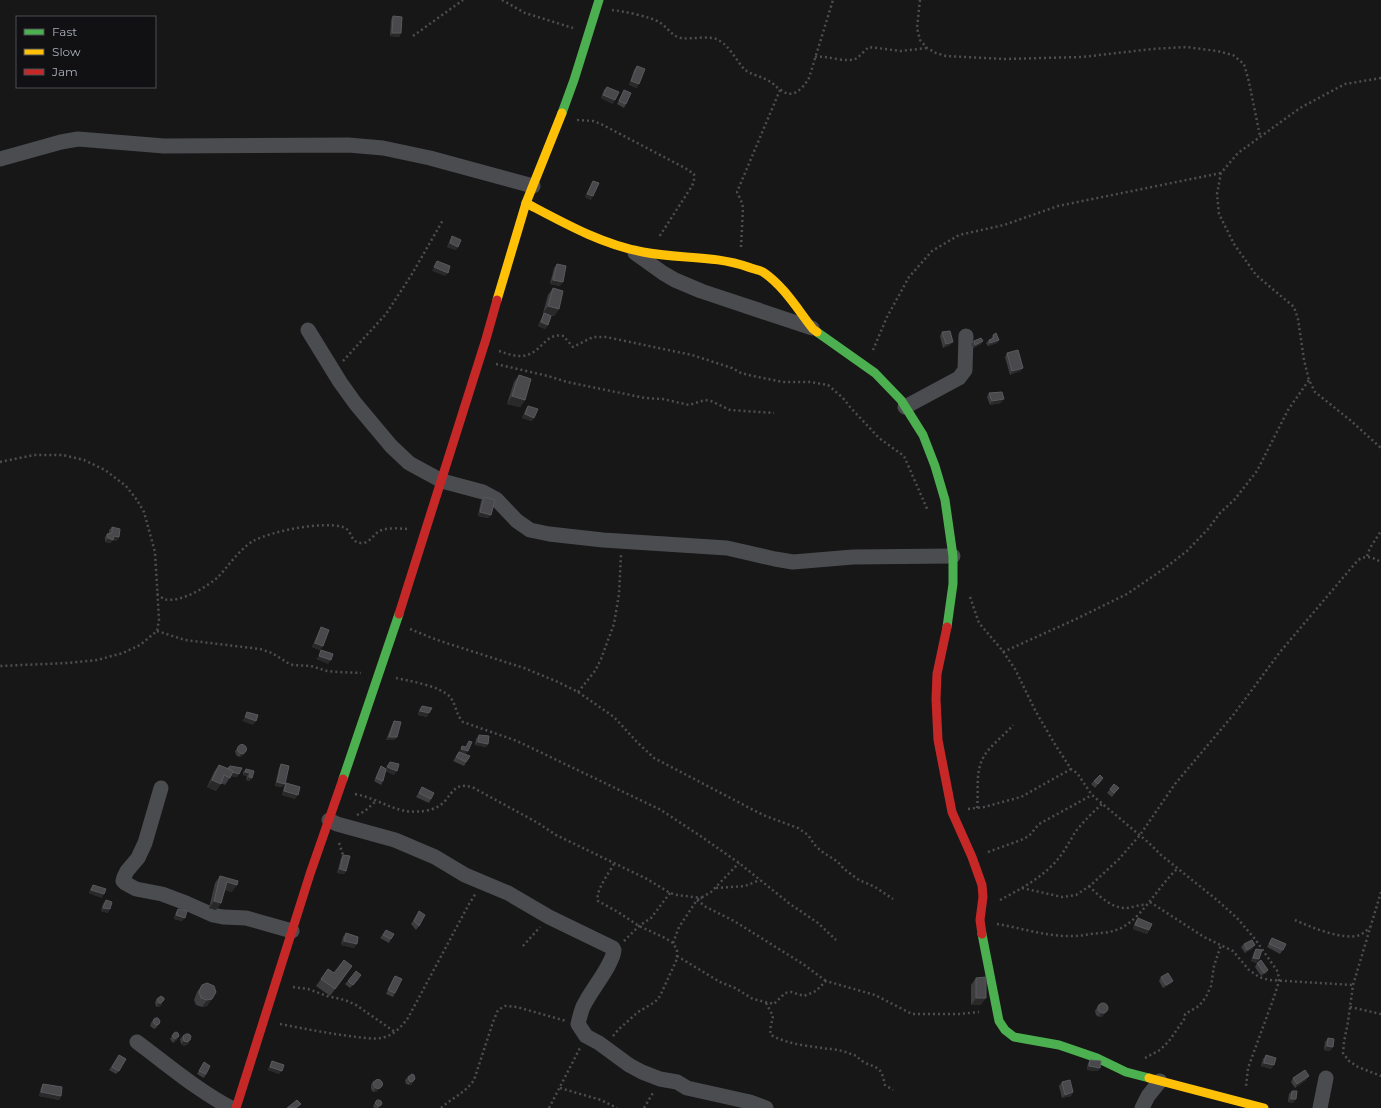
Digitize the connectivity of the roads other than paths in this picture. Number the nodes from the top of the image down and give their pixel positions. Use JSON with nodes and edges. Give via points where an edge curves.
{"nodes":[{"id":1,"x":599,"y":0,"type":"edge"},
{"id":2,"x":0,"y":159,"type":"edge"},
{"id":3,"x":533,"y":186,"type":"junction"},
{"id":4,"x":526,"y":203,"type":"junction"},
{"id":5,"x":628,"y":248,"type":"junction"},
{"id":6,"x":813,"y":329,"type":"junction"},
{"id":7,"x":308,"y":330,"type":"dead end"},
{"id":8,"x":966,"y":336,"type":"dead end"},
{"id":9,"x":905,"y":407,"type":"junction"},
{"id":10,"x":442,"y":481,"type":"junction"},
{"id":11,"x":953,"y":556,"type":"junction"},
{"id":12,"x":161,"y":788,"type":"dead end"},
{"id":13,"x":329,"y":820,"type":"junction"},
{"id":14,"x":292,"y":931,"type":"junction"},
{"id":15,"x":137,"y":1042,"type":"dead end"},
{"id":16,"x":1326,"y":1078,"type":"dead end"},
{"id":17,"x":1160,"y":1081,"type":"junction"},
{"id":18,"x":231,"y":1108,"type":"edge"},
{"id":19,"x":236,"y":1108,"type":"edge"},
{"id":20,"x":766,"y":1108,"type":"edge"},
{"id":21,"x":1142,"y":1108,"type":"edge"},
{"id":22,"x":1264,"y":1108,"type":"edge"},
{"id":23,"x":1320,"y":1108,"type":"edge"}],
"edges":[{"from":1,"to":3,"type":"street","via":[[574,80]]},
{"from":2,"to":3,"type":"street","via":[[78,139],[164,146],[348,145],[383,148],[430,158]]},
{"from":3,"to":4,"type":"street"},
{"from":4,"to":5,"type":"street","via":[[602,241]]},
{"from":4,"to":10,"type":"street"},
{"from":5,"to":6,"type":"street","via":[[675,280]]},
{"from":5,"to":6,"type":"street","via":[[649,253],[708,258],[740,264],[762,272],[781,288]]},
{"from":6,"to":9,"type":"street","via":[[875,373]]},
{"from":7,"to":10,"type":"street","via":[[355,404],[391,446],[410,463]]},
{"from":8,"to":9,"type":"street","via":[[966,370],[959,378]]},
{"from":9,"to":11,"type":"street","via":[[923,435],[935,466],[945,500]]},
{"from":10,"to":11,"type":"street","via":[[483,492],[496,499],[517,521],[530,530],[549,534],[624,542],[727,548],[792,562]]},
{"from":10,"to":13,"type":"street"},
{"from":11,"to":17,"type":"street","via":[[949,615],[937,674],[938,740],[952,812],[982,885],[982,938],[999,1021],[1005,1030],[1014,1036],[1059,1045],[1097,1058],[1126,1072]]},
{"from":12,"to":14,"type":"street","via":[[145,843],[123,881],[136,889],[162,894],[218,916],[246,918]]},
{"from":13,"to":14,"type":"street"},
{"from":13,"to":20,"type":"street","via":[[411,846],[465,875],[508,893],[614,950],[606,970],[584,1004],[587,1034],[642,1072],[677,1082],[687,1088]]},
{"from":14,"to":19,"type":"street"},
{"from":15,"to":18,"type":"street","via":[[196,1086]]},
{"from":16,"to":23,"type":"street"},
{"from":17,"to":21,"type":"street"},
{"from":17,"to":22,"type":"street"}]}
